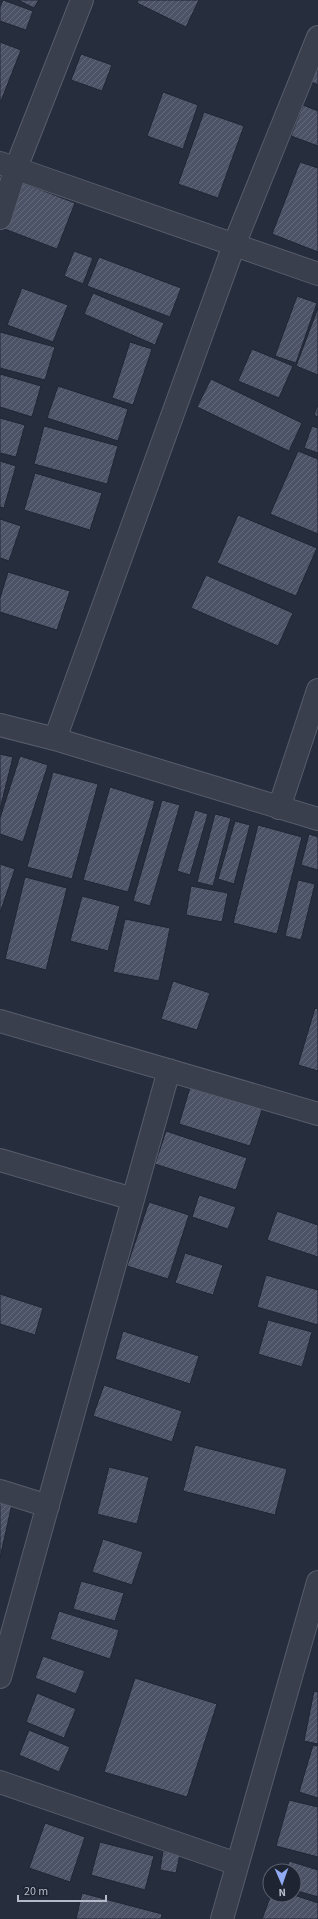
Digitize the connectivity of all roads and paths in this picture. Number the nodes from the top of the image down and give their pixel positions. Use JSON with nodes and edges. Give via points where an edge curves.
{"nodes":[{"id":1,"x":82,"y":0,"type":"edge"},
{"id":2,"x":318,"y":37,"type":"edge"},
{"id":3,"x":8,"y":166,"type":"edge"},
{"id":4,"x":0,"y":218,"type":"edge"},
{"id":5,"x":234,"y":245,"type":"junction"},
{"id":6,"x":318,"y":274,"type":"edge"},
{"id":7,"x":318,"y":690,"type":"edge"},
{"id":8,"x":0,"y":725,"type":"edge"},
{"id":9,"x":54,"y":739,"type":"junction"},
{"id":10,"x":279,"y":808,"type":"junction"},
{"id":11,"x":318,"y":819,"type":"edge"},
{"id":12,"x":0,"y":1021,"type":"edge"},
{"id":13,"x":169,"y":1070,"type":"junction"},
{"id":14,"x":318,"y":1114,"type":"edge"},
{"id":15,"x":0,"y":1160,"type":"edge"},
{"id":16,"x":133,"y":1199,"type":"junction"},
{"id":17,"x":0,"y":1491,"type":"edge"},
{"id":18,"x":48,"y":1506,"type":"junction"},
{"id":19,"x":318,"y":1582,"type":"edge"},
{"id":20,"x":0,"y":1677,"type":"edge"},
{"id":21,"x":0,"y":1782,"type":"edge"},
{"id":22,"x":237,"y":1864,"type":"junction"},
{"id":23,"x":222,"y":1919,"type":"edge"}],
"edges":[{"from":1,"to":3,"type":"street"},
{"from":2,"to":5,"type":"street"},
{"from":3,"to":4,"type":"street"},
{"from":3,"to":5,"type":"street"},
{"from":5,"to":6,"type":"street"},
{"from":5,"to":9,"type":"street"},
{"from":7,"to":10,"type":"street"},
{"from":8,"to":9,"type":"street"},
{"from":9,"to":10,"type":"street"},
{"from":10,"to":11,"type":"street"},
{"from":12,"to":13,"type":"street"},
{"from":13,"to":14,"type":"street"},
{"from":13,"to":16,"type":"street"},
{"from":15,"to":16,"type":"street"},
{"from":16,"to":18,"type":"street"},
{"from":17,"to":18,"type":"street"},
{"from":18,"to":20,"type":"street"},
{"from":19,"to":22,"type":"street"},
{"from":21,"to":22,"type":"street"},
{"from":22,"to":23,"type":"street"}]}
